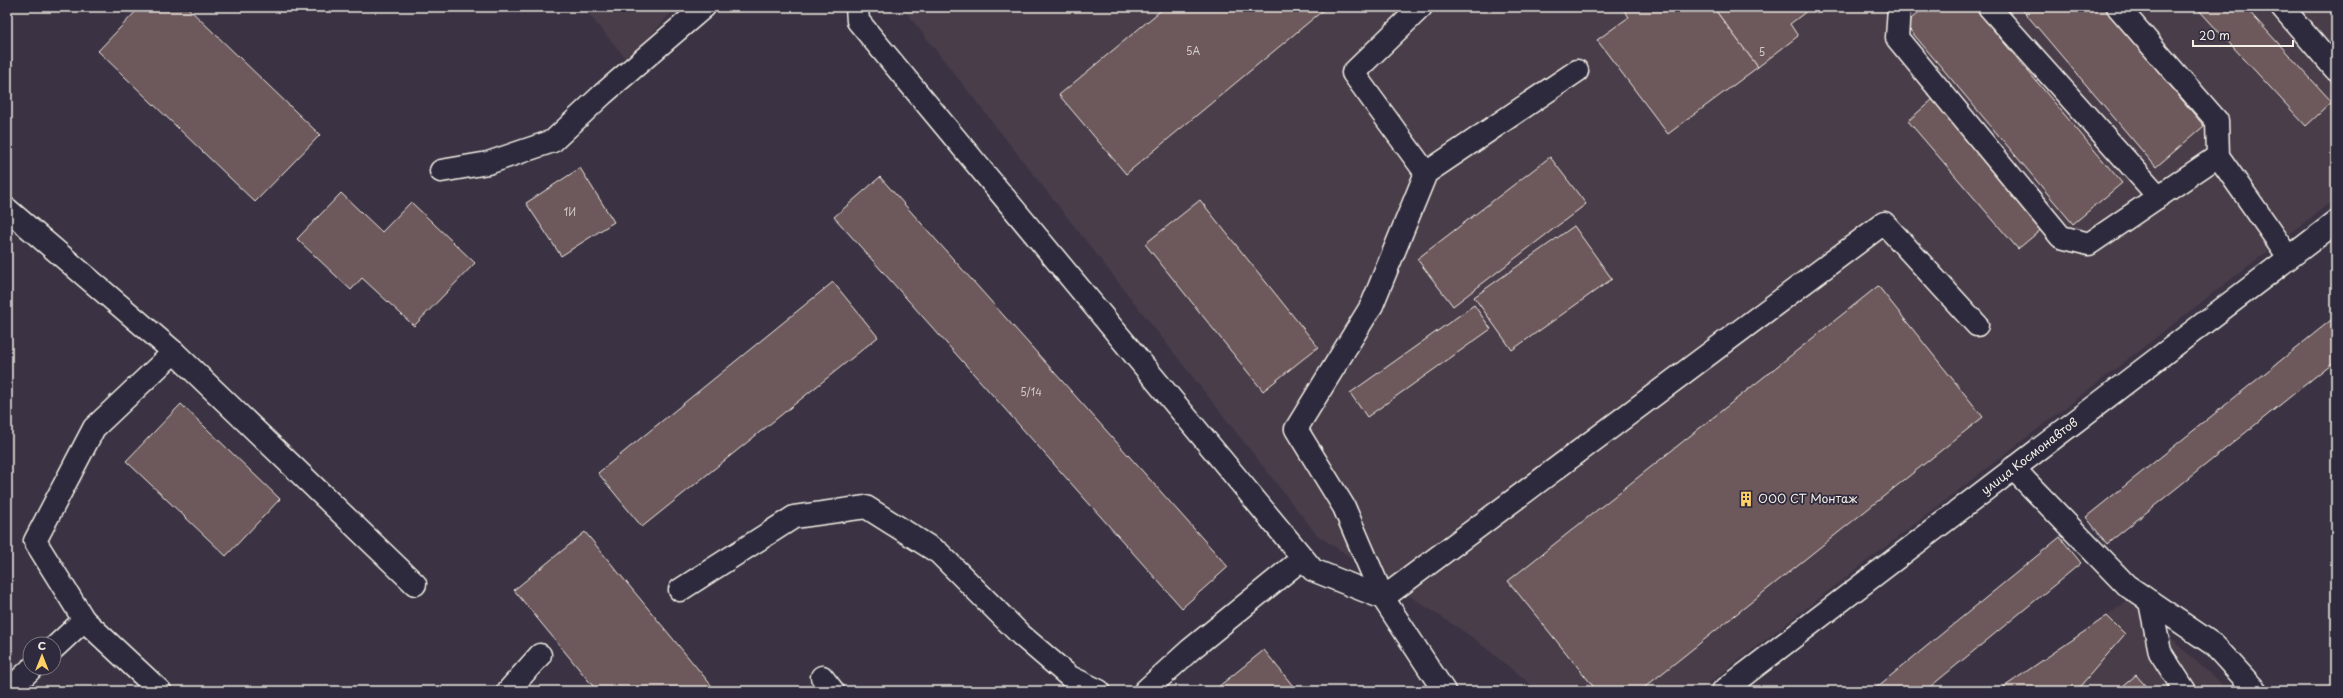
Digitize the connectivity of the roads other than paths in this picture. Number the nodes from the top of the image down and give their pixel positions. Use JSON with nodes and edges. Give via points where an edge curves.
{"nodes":[{"id":1,"x":704,"y":7,"type":"edge"},
{"id":2,"x":857,"y":7,"type":"edge"},
{"id":3,"x":1421,"y":7,"type":"edge"},
{"id":4,"x":1899,"y":7,"type":"edge"},
{"id":5,"x":1989,"y":7,"type":"edge"},
{"id":6,"x":2118,"y":7,"type":"edge"},
{"id":7,"x":2282,"y":7,"type":"edge"},
{"id":8,"x":2336,"y":70,"type":"edge"},
{"id":9,"x":1577,"y":71,"type":"dead end"},
{"id":10,"x":2218,"y":156,"type":"junction"},
{"id":11,"x":441,"y":170,"type":"dead end"},
{"id":12,"x":1426,"y":173,"type":"junction"},
{"id":13,"x":2158,"y":197,"type":"junction"},
{"id":14,"x":7,"y":209,"type":"edge"},
{"id":15,"x":2336,"y":222,"type":"edge"},
{"id":16,"x":2289,"y":257,"type":"junction"},
{"id":17,"x":1977,"y":326,"type":"dead end"},
{"id":18,"x":174,"y":352,"type":"junction"},
{"id":19,"x":2013,"y":468,"type":"junction"},
{"id":20,"x":1303,"y":558,"type":"junction"},
{"id":21,"x":415,"y":584,"type":"dead end"},
{"id":22,"x":680,"y":590,"type":"dead end"},
{"id":23,"x":1383,"y":598,"type":"junction"},
{"id":24,"x":2150,"y":602,"type":"junction"},
{"id":25,"x":84,"y":620,"type":"junction"},
{"id":26,"x":62,"y":641,"type":"edge"},
{"id":27,"x":540,"y":655,"type":"dead end"},
{"id":28,"x":24,"y":676,"type":"edge"},
{"id":29,"x":8,"y":691,"type":"edge"},
{"id":30,"x":160,"y":691,"type":"edge"},
{"id":31,"x":508,"y":691,"type":"edge"},
{"id":32,"x":1099,"y":691,"type":"edge"},
{"id":33,"x":1145,"y":691,"type":"edge"},
{"id":34,"x":1444,"y":691,"type":"edge"},
{"id":35,"x":1723,"y":691,"type":"edge"},
{"id":36,"x":2185,"y":691,"type":"edge"},
{"id":37,"x":2256,"y":691,"type":"edge"}],
"edges":[{"from":1,"to":11,"type":"street","via":[[553,141],[488,163]]},
{"from":2,"to":20,"type":"street","via":[[858,21]]},
{"from":3,"to":12,"type":"street","via":[[1353,73]]},
{"from":4,"to":13,"type":"street","via":[[1897,38],[2061,237],[2089,244]]},
{"from":5,"to":13,"type":"street"},
{"from":6,"to":10,"type":"street","via":[[2217,120]]},
{"from":7,"to":8,"type":"street"},
{"from":9,"to":12,"type":"street"},
{"from":10,"to":13,"type":"street"},
{"from":10,"to":16,"type":"street"},
{"from":12,"to":23,"type":"street","via":[[1372,305],[1296,429],[1344,507]]},
{"from":14,"to":18,"type":"street"},
{"from":15,"to":16,"type":"street","name":"улица Космонавтов"},
{"from":16,"to":19,"type":"street","name":"улица Космонавтов"},
{"from":17,"to":23,"type":"street","via":[[1884,223]]},
{"from":18,"to":21,"type":"street"},
{"from":18,"to":25,"type":"street","via":[[94,428],[36,541]]},
{"from":19,"to":24,"type":"street","via":[[2126,585]]},
{"from":19,"to":35,"type":"street","name":"улица Космонавтов"},
{"from":20,"to":23,"type":"street","via":[[1314,570]]},
{"from":20,"to":33,"type":"street","via":[[1190,650]]},
{"from":22,"to":32,"type":"street","via":[[794,516],[866,507],[939,553],[1021,635],[1059,668],[1070,677]]},
{"from":23,"to":34,"type":"street"},
{"from":24,"to":36,"type":"street","via":[[2160,652]]},
{"from":24,"to":37,"type":"street","via":[[2214,645]]},
{"from":25,"to":26,"type":"street"},
{"from":25,"to":30,"type":"street"},
{"from":27,"to":31,"type":"street"},
{"from":28,"to":29,"type":"street"}]}
